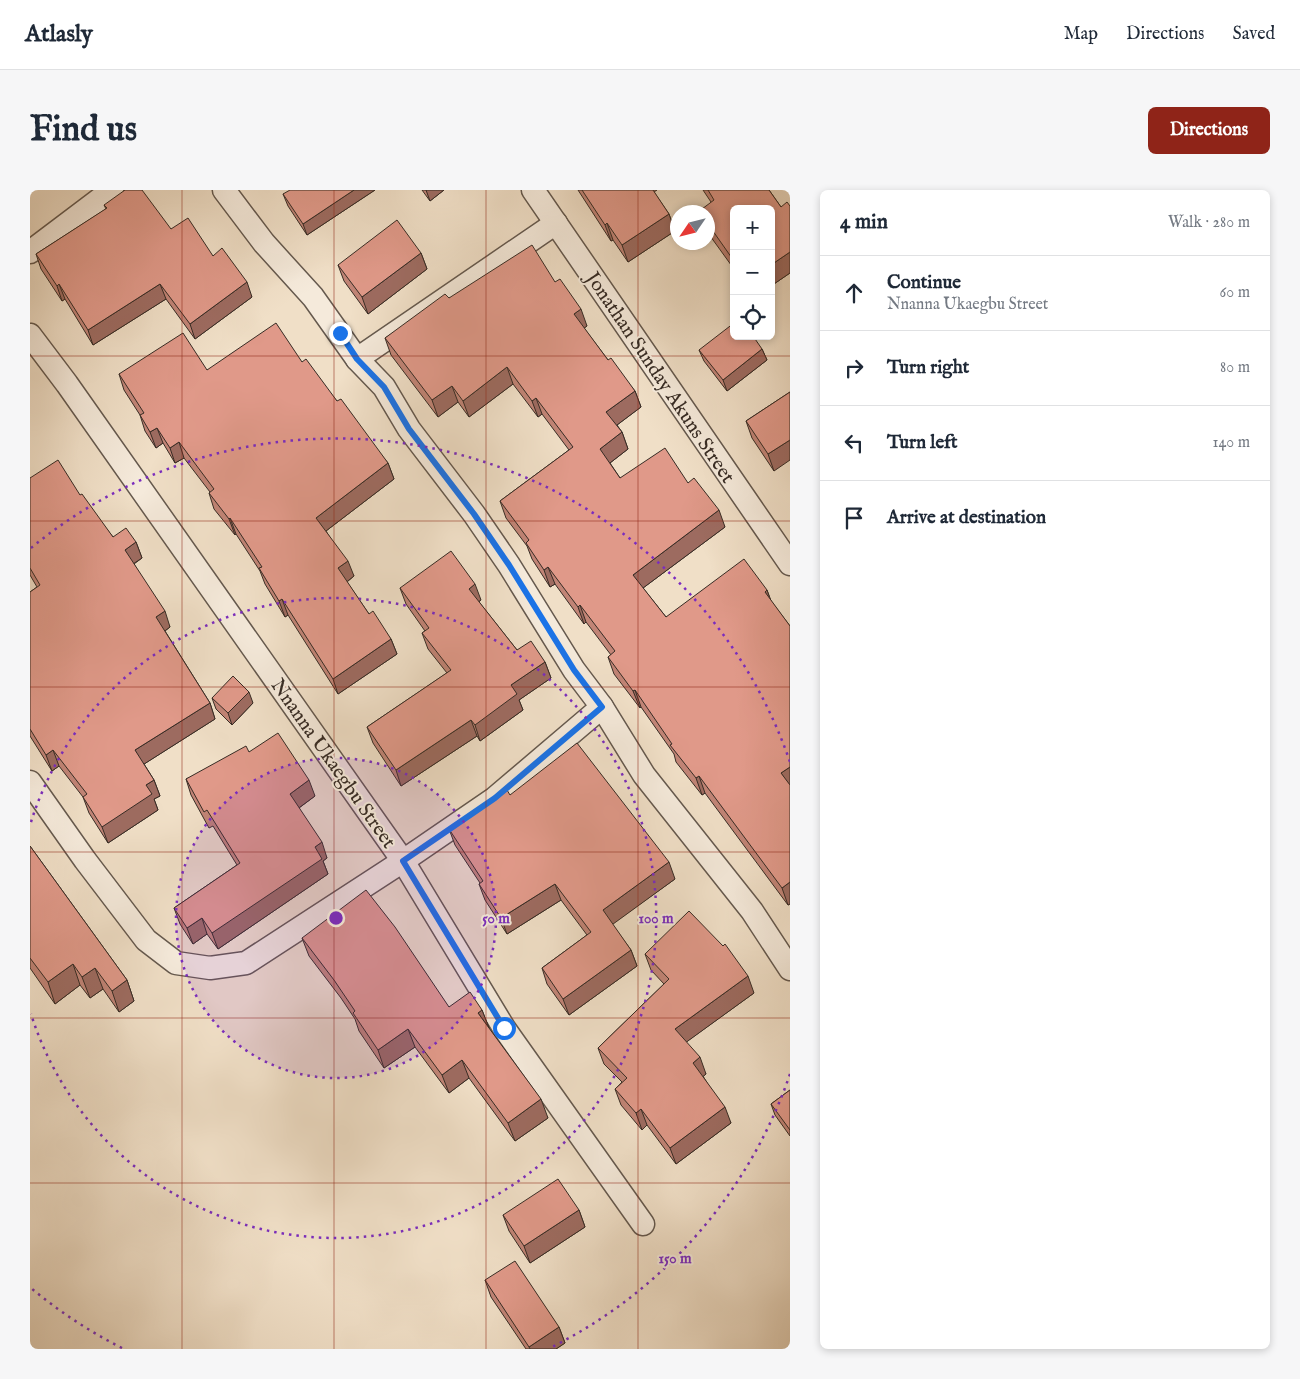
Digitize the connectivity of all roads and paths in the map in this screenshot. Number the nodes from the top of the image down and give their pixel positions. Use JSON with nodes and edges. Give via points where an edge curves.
{"nodes":[{"id":1,"x":112,"y":190,"type":"edge"},
{"id":2,"x":224,"y":190,"type":"edge"},
{"id":3,"x":533,"y":190,"type":"edge"},
{"id":4,"x":556,"y":223,"type":"junction"},
{"id":5,"x":30,"y":252,"type":"edge"},
{"id":6,"x":30,"y":335,"type":"edge"},
{"id":7,"x":357,"y":359,"type":"junction"},
{"id":8,"x":790,"y":564,"type":"edge"},
{"id":9,"x":602,"y":707,"type":"junction"},
{"id":10,"x":30,"y":782,"type":"edge"},
{"id":11,"x":403,"y":861,"type":"junction"},
{"id":12,"x":790,"y":969,"type":"edge"},
{"id":13,"x":644,"y":1224,"type":"dead end"}],
"edges":[{"from":1,"to":5,"type":"street"},
{"from":2,"to":7,"type":"street","via":[[264,243],[313,297]]},
{"from":3,"to":4,"type":"street","name":"Jonathan Sunday Akuns Street"},
{"from":4,"to":7,"type":"street"},
{"from":4,"to":8,"type":"street","name":"Jonathan Sunday Akuns Street"},
{"from":6,"to":11,"type":"street","name":"Nnanna Ukaegbu Street"},
{"from":7,"to":9,"type":"street","via":[[384,387],[409,429],[474,514],[574,670]]},
{"from":9,"to":11,"type":"street","via":[[495,798]]},
{"from":9,"to":12,"type":"street","via":[[644,775],[740,896]]},
{"from":10,"to":11,"type":"street","via":[[146,940],[176,963],[210,968],[246,963]]},
{"from":11,"to":13,"type":"street","name":"Nnanna Ukaegbu Street","via":[[504,1028]]}]}
